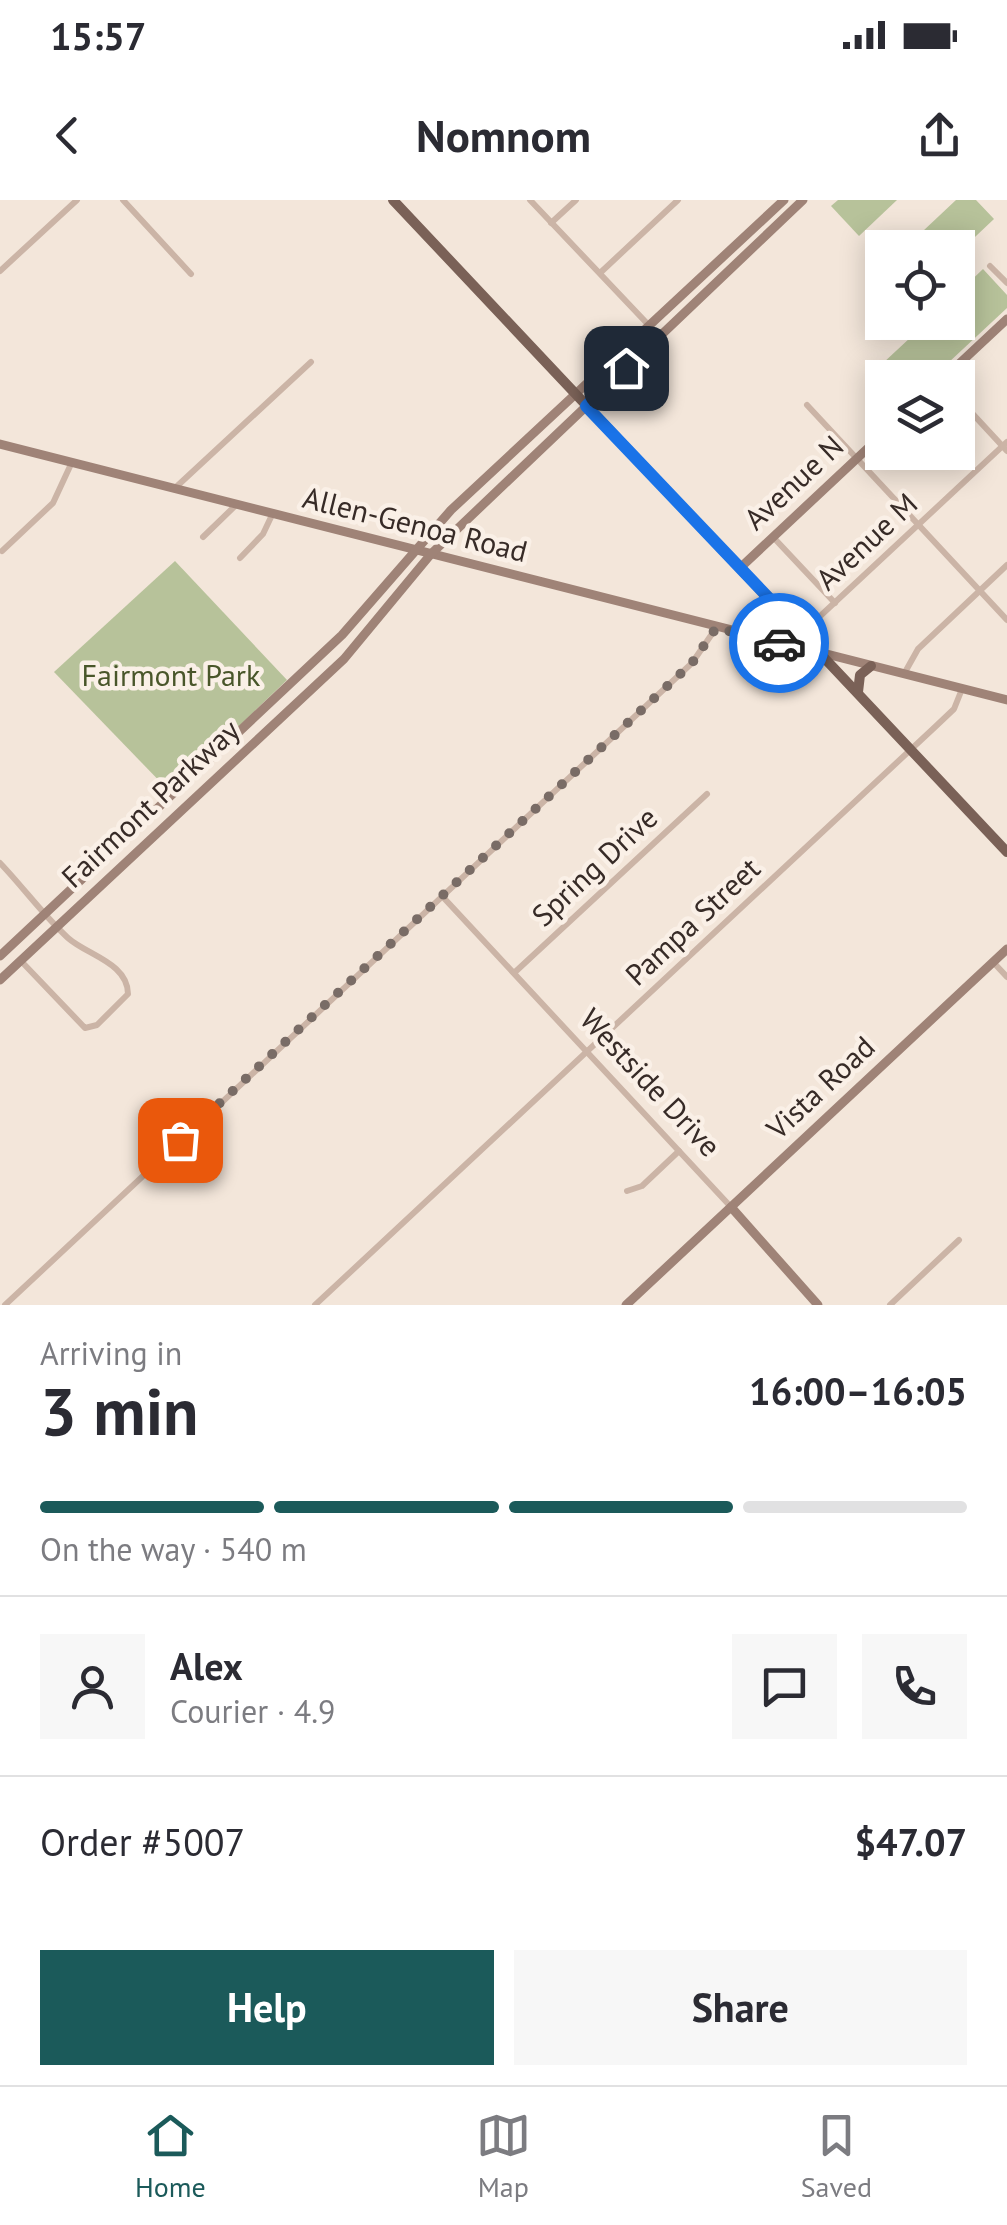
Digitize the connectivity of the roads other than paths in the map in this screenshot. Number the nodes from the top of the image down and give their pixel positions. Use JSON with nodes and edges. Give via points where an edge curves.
{"nodes":[{"id":1,"x":77,"y":200,"type":"edge"},
{"id":2,"x":123,"y":200,"type":"edge"},
{"id":3,"x":393,"y":200,"type":"edge"},
{"id":4,"x":530,"y":200,"type":"edge"},
{"id":5,"x":576,"y":200,"type":"edge"},
{"id":6,"x":678,"y":200,"type":"edge"},
{"id":7,"x":784,"y":200,"type":"edge"},
{"id":8,"x":803,"y":200,"type":"edge"},
{"id":9,"x":773,"y":211,"type":"junction"},
{"id":10,"x":782,"y":220,"type":"junction"},
{"id":11,"x":551,"y":223,"type":"junction"},
{"id":12,"x":990,"y":266,"type":"dead end"},
{"id":13,"x":712,"y":267,"type":"junction"},
{"id":14,"x":0,"y":271,"type":"edge"},
{"id":15,"x":600,"y":273,"type":"junction"},
{"id":16,"x":191,"y":274,"type":"dead end"},
{"id":17,"x":721,"y":277,"type":"junction"},
{"id":18,"x":1007,"y":283,"type":"edge"},
{"id":19,"x":1007,"y":319,"type":"edge"},
{"id":20,"x":649,"y":326,"type":"junction"},
{"id":21,"x":659,"y":336,"type":"junction"},
{"id":22,"x":626,"y":347,"type":"junction"},
{"id":23,"x":963,"y":360,"type":"edge"},
{"id":24,"x":310,"y":362,"type":"dead end"},
{"id":25,"x":626,"y":368,"type":"junction"},
{"id":26,"x":575,"y":395,"type":"junction"},
{"id":27,"x":808,"y":405,"type":"dead end"},
{"id":28,"x":586,"y":406,"type":"junction"},
{"id":29,"x":975,"y":415,"type":"edge"},
{"id":30,"x":0,"y":444,"type":"edge"},
{"id":31,"x":1006,"y":446,"type":"edge"},
{"id":32,"x":865,"y":451,"type":"edge"},
{"id":33,"x":857,"y":458,"type":"junction"},
{"id":34,"x":72,"y":462,"type":"junction"},
{"id":35,"x":481,"y":483,"type":"junction"},
{"id":36,"x":175,"y":488,"type":"junction"},
{"id":37,"x":493,"y":495,"type":"junction"},
{"id":38,"x":236,"y":506,"type":"junction"},
{"id":39,"x":272,"y":515,"type":"junction"},
{"id":40,"x":919,"y":524,"type":"junction"},
{"id":41,"x":203,"y":537,"type":"dead end"},
{"id":42,"x":774,"y":537,"type":"junction"},
{"id":43,"x":414,"y":550,"type":"junction"},
{"id":44,"x":2,"y":551,"type":"edge"},
{"id":45,"x":431,"y":554,"type":"junction"},
{"id":46,"x":240,"y":558,"type":"dead end"},
{"id":47,"x":1007,"y":565,"type":"edge"},
{"id":48,"x":740,"y":568,"type":"junction"},
{"id":49,"x":980,"y":590,"type":"junction"},
{"id":50,"x":834,"y":603,"type":"junction"},
{"id":51,"x":363,"y":612,"type":"junction"},
{"id":52,"x":783,"y":613,"type":"junction"},
{"id":53,"x":1007,"y":620,"type":"edge"},
{"id":54,"x":716,"y":628,"type":"junction"},
{"id":55,"x":370,"y":631,"type":"junction"},
{"id":56,"x":802,"y":633,"type":"junction"},
{"id":57,"x":766,"y":640,"type":"junction"},
{"id":58,"x":820,"y":653,"type":"junction"},
{"id":59,"x":871,"y":666,"type":"junction"},
{"id":60,"x":904,"y":674,"type":"junction"},
{"id":61,"x":962,"y":688,"type":"junction"},
{"id":62,"x":858,"y":692,"type":"junction"},
{"id":63,"x":1007,"y":699,"type":"edge"},
{"id":64,"x":236,"y":736,"type":"junction"},
{"id":65,"x":248,"y":748,"type":"junction"},
{"id":66,"x":912,"y":750,"type":"junction"},
{"id":67,"x":707,"y":794,"type":"dead end"},
{"id":68,"x":165,"y":802,"type":"junction"},
{"id":69,"x":177,"y":815,"type":"junction"},
{"id":70,"x":1007,"y":852,"type":"edge"},
{"id":71,"x":0,"y":863,"type":"edge"},
{"id":72,"x":442,"y":896,"type":"junction"},
{"id":73,"x":47,"y":913,"type":"junction"},
{"id":74,"x":58,"y":927,"type":"junction"},
{"id":75,"x":1007,"y":949,"type":"edge"},
{"id":76,"x":0,"y":956,"type":"edge"},
{"id":77,"x":21,"y":961,"type":"junction"},
{"id":78,"x":993,"y":962,"type":"junction"},
{"id":79,"x":514,"y":973,"type":"junction"},
{"id":80,"x":1007,"y":977,"type":"edge"},
{"id":81,"x":0,"y":980,"type":"edge"},
{"id":82,"x":586,"y":1052,"type":"junction"},
{"id":83,"x":679,"y":1151,"type":"junction"},
{"id":84,"x":628,"y":1191,"type":"dead end"},
{"id":85,"x":731,"y":1207,"type":"junction"},
{"id":86,"x":959,"y":1240,"type":"dead end"},
{"id":87,"x":4,"y":1305,"type":"edge"},
{"id":88,"x":315,"y":1305,"type":"edge"},
{"id":89,"x":626,"y":1305,"type":"edge"},
{"id":90,"x":818,"y":1305,"type":"edge"},
{"id":91,"x":890,"y":1305,"type":"edge"}],
"edges":[{"from":1,"to":14,"type":"street"},
{"from":2,"to":16,"type":"street"},
{"from":3,"to":26,"type":"main road"},
{"from":4,"to":11,"type":"street"},
{"from":5,"to":11,"type":"street"},
{"from":6,"to":15,"type":"street"},
{"from":7,"to":9,"type":"main road","name":"Fairmont Parkway"},
{"from":8,"to":10,"type":"main road","name":"Fairmont Parkway"},
{"from":9,"to":10,"type":"main road"},
{"from":9,"to":13,"type":"main road","name":"Fairmont Parkway"},
{"from":10,"to":17,"type":"main road","name":"Fairmont Parkway"},
{"from":11,"to":15,"type":"street"},
{"from":12,"to":18,"type":"street"},
{"from":13,"to":17,"type":"main road"},
{"from":13,"to":20,"type":"main road","name":"Fairmont Parkway"},
{"from":15,"to":20,"type":"street"},
{"from":17,"to":21,"type":"main road","name":"Fairmont Parkway"},
{"from":19,"to":23,"type":"main road"},
{"from":20,"to":21,"type":"street"},
{"from":20,"to":22,"type":"main road","name":"Fairmont Parkway"},
{"from":21,"to":25,"type":"main road","name":"Fairmont Parkway"},
{"from":22,"to":25,"type":"main road"},
{"from":22,"to":26,"type":"main road","name":"Fairmont Parkway"},
{"from":24,"to":36,"type":"street"},
{"from":25,"to":28,"type":"main road","name":"Fairmont Parkway"},
{"from":26,"to":28,"type":"main road"},
{"from":26,"to":35,"type":"main road","name":"Fairmont Parkway"},
{"from":27,"to":33,"type":"street"},
{"from":28,"to":37,"type":"main road","name":"Fairmont Parkway"},
{"from":28,"to":48,"type":"main road"},
{"from":29,"to":31,"type":"street"},
{"from":30,"to":34,"type":"main road","name":"Allen-Genoa Road"},
{"from":31,"to":40,"type":"street","name":"Avenue M"},
{"from":32,"to":33,"type":"main road","name":"Avenue N"},
{"from":33,"to":40,"type":"street"},
{"from":33,"to":42,"type":"main road","name":"Avenue N"},
{"from":34,"to":36,"type":"main road","name":"Allen-Genoa Road"},
{"from":34,"to":44,"type":"street","via":[[53,503]]},
{"from":35,"to":37,"type":"main road"},
{"from":35,"to":43,"type":"main road","name":"Fairmont Parkway"},
{"from":36,"to":38,"type":"main road","name":"Allen-Genoa Road"},
{"from":37,"to":45,"type":"main road","name":"Fairmont Parkway"},
{"from":38,"to":39,"type":"main road","name":"Allen-Genoa Road"},
{"from":38,"to":41,"type":"street"},
{"from":39,"to":43,"type":"main road","name":"Allen-Genoa Road"},
{"from":39,"to":46,"type":"street"},
{"from":40,"to":49,"type":"street"},
{"from":40,"to":50,"type":"street","name":"Avenue M"},
{"from":42,"to":48,"type":"main road","name":"Avenue N"},
{"from":42,"to":50,"type":"street"},
{"from":43,"to":45,"type":"main road","name":"Allen-Genoa Road"},
{"from":43,"to":51,"type":"main road","name":"Fairmont Parkway"},
{"from":45,"to":54,"type":"main road","name":"Allen-Genoa Road"},
{"from":45,"to":55,"type":"main road","name":"Fairmont Parkway"},
{"from":47,"to":49,"type":"street"},
{"from":48,"to":52,"type":"main road"},
{"from":49,"to":53,"type":"street"},
{"from":49,"to":60,"type":"street","via":[[918,648]]},
{"from":50,"to":56,"type":"street","name":"Avenue M"},
{"from":51,"to":55,"type":"main road"},
{"from":51,"to":64,"type":"main road","name":"Fairmont Parkway"},
{"from":52,"to":56,"type":"main road"},
{"from":52,"to":57,"type":"main road","via":[[780,629]]},
{"from":54,"to":57,"type":"main road","name":"Allen-Genoa Road"},
{"from":54,"to":72,"type":"street","via":[[692,663]]},
{"from":55,"to":65,"type":"main road","name":"Fairmont Parkway"},
{"from":56,"to":58,"type":"main road"},
{"from":57,"to":58,"type":"main road","name":"Allen-Genoa Road"},
{"from":58,"to":59,"type":"main road","name":"Allen-Genoa Road"},
{"from":58,"to":62,"type":"main road"},
{"from":59,"to":60,"type":"main road","name":"Allen-Genoa Road"},
{"from":59,"to":62,"type":"main road","via":[[860,675]]},
{"from":60,"to":61,"type":"main road","name":"Allen-Genoa Road"},
{"from":61,"to":63,"type":"main road","name":"Allen-Genoa Road"},
{"from":61,"to":66,"type":"street","name":"Pampa Street","via":[[954,709]]},
{"from":62,"to":66,"type":"main road"},
{"from":64,"to":65,"type":"main road"},
{"from":64,"to":68,"type":"main road","name":"Fairmont Parkway"},
{"from":65,"to":69,"type":"main road","name":"Fairmont Parkway"},
{"from":66,"to":70,"type":"main road"},
{"from":66,"to":82,"type":"street","name":"Pampa Street"},
{"from":67,"to":79,"type":"street","name":"Spring Drive"},
{"from":68,"to":69,"type":"main road"},
{"from":68,"to":73,"type":"main road","name":"Fairmont Parkway"},
{"from":69,"to":74,"type":"main road","name":"Fairmont Parkway"},
{"from":71,"to":73,"type":"street"},
{"from":72,"to":79,"type":"street","name":"Westside Drive"},
{"from":72,"to":87,"type":"street"},
{"from":73,"to":74,"type":"street"},
{"from":73,"to":76,"type":"main road","name":"Fairmont Parkway"},
{"from":74,"to":77,"type":"main road","name":"Fairmont Parkway"},
{"from":74,"to":77,"type":"street","via":[[126,982],[128,994],[111,1012],[93,1027],[82,1026]]},
{"from":75,"to":78,"type":"main road","name":"Vista Road"},
{"from":77,"to":81,"type":"main road","name":"Fairmont Parkway"},
{"from":78,"to":80,"type":"street"},
{"from":78,"to":85,"type":"main road","name":"Vista Road"},
{"from":79,"to":82,"type":"street","name":"Westside Drive"},
{"from":82,"to":83,"type":"street","name":"Westside Drive"},
{"from":82,"to":88,"type":"street","name":"Pampa Street"},
{"from":83,"to":84,"type":"street"},
{"from":83,"to":85,"type":"street","name":"Westside Drive"},
{"from":85,"to":89,"type":"main road","name":"Vista Road"},
{"from":85,"to":90,"type":"main road","name":"Westside Drive"},
{"from":86,"to":91,"type":"street"}]}
